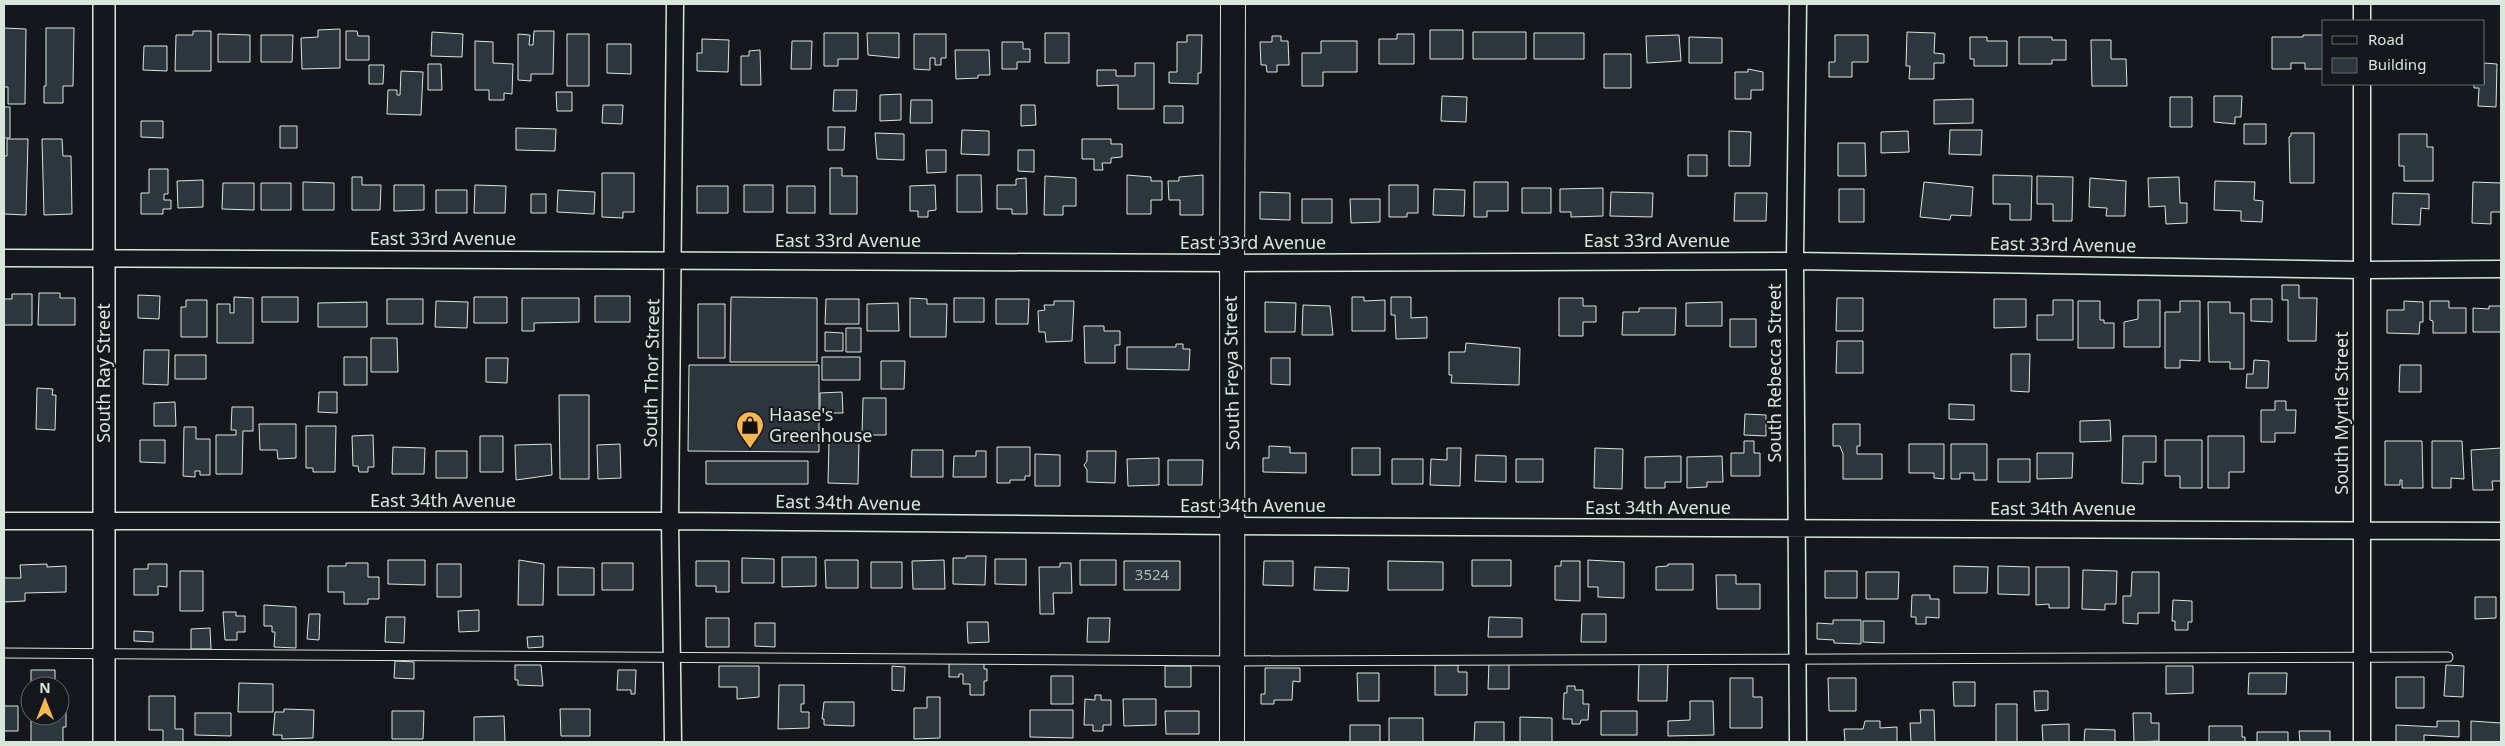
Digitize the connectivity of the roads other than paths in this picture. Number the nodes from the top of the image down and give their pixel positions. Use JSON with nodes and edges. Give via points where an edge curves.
{"nodes":[{"id":1,"x":104,"y":4,"type":"edge"},
{"id":2,"x":675,"y":4,"type":"edge"},
{"id":3,"x":1233,"y":4,"type":"edge"},
{"id":4,"x":1798,"y":4,"type":"edge"},
{"id":5,"x":2362,"y":4,"type":"edge"},
{"id":6,"x":2362,"y":20,"type":"edge"},
{"id":7,"x":2362,"y":85,"type":"edge"},
{"id":8,"x":4,"y":258,"type":"edge"},
{"id":9,"x":104,"y":259,"type":"junction"},
{"id":10,"x":673,"y":260,"type":"junction"},
{"id":11,"x":1794,"y":261,"type":"junction"},
{"id":12,"x":1231,"y":263,"type":"junction"},
{"id":13,"x":2501,"y":269,"type":"edge"},
{"id":14,"x":2362,"y":270,"type":"junction"},
{"id":15,"x":4,"y":521,"type":"edge"},
{"id":16,"x":670,"y":521,"type":"junction"},
{"id":17,"x":104,"y":522,"type":"junction"},
{"id":18,"x":1233,"y":526,"type":"junction"},
{"id":19,"x":1796,"y":528,"type":"junction"},
{"id":20,"x":2362,"y":531,"type":"junction"},
{"id":21,"x":2501,"y":531,"type":"edge"},
{"id":22,"x":4,"y":653,"type":"edge"},
{"id":23,"x":104,"y":653,"type":"junction"},
{"id":24,"x":2448,"y":657,"type":"dead end"},
{"id":25,"x":673,"y":658,"type":"junction"},
{"id":26,"x":2362,"y":658,"type":"junction"},
{"id":27,"x":1798,"y":660,"type":"junction"},
{"id":28,"x":1232,"y":662,"type":"junction"},
{"id":29,"x":104,"y":742,"type":"edge"},
{"id":30,"x":673,"y":742,"type":"edge"},
{"id":31,"x":1232,"y":742,"type":"edge"},
{"id":32,"x":1798,"y":742,"type":"edge"},
{"id":33,"x":2362,"y":742,"type":"edge"}],
"edges":[{"from":1,"to":9,"type":"street","name":"South Ray Street"},
{"from":2,"to":10,"type":"street","name":"South Thor Street"},
{"from":3,"to":12,"type":"main road","name":"South Freya Street"},
{"from":4,"to":11,"type":"street","name":"South Rebecca Street"},
{"from":5,"to":6,"type":"street"},
{"from":7,"to":14,"type":"street","name":"South Myrtle Street"},
{"from":8,"to":9,"type":"street","name":"East 33rd Avenue"},
{"from":9,"to":10,"type":"street","name":"East 33rd Avenue"},
{"from":9,"to":17,"type":"street","name":"South Ray Street"},
{"from":10,"to":12,"type":"street","name":"East 33rd Avenue"},
{"from":10,"to":16,"type":"street","name":"South Thor Street"},
{"from":11,"to":12,"type":"street","name":"East 33rd Avenue"},
{"from":11,"to":14,"type":"street","name":"East 33rd Avenue"},
{"from":11,"to":19,"type":"street","name":"South Rebecca Street"},
{"from":12,"to":18,"type":"main road","name":"South Freya Street"},
{"from":13,"to":14,"type":"street","name":"East 33rd Avenue"},
{"from":14,"to":20,"type":"street","name":"South Myrtle Street"},
{"from":15,"to":17,"type":"street","name":"East 34th Avenue"},
{"from":16,"to":17,"type":"street","name":"East 34th Avenue"},
{"from":16,"to":18,"type":"street","name":"East 34th Avenue"},
{"from":16,"to":25,"type":"street","name":"South Thor Street"},
{"from":17,"to":23,"type":"street","name":"South Ray Street"},
{"from":18,"to":19,"type":"street","name":"East 34th Avenue"},
{"from":18,"to":28,"type":"main road","name":"South Freya Street"},
{"from":19,"to":20,"type":"street","name":"East 34th Avenue"},
{"from":19,"to":27,"type":"street","name":"South Rebecca Street"},
{"from":20,"to":21,"type":"street","name":"East 34th Avenue"},
{"from":20,"to":26,"type":"street","name":"South Myrtle Street"},
{"from":22,"to":23,"type":"lane"},
{"from":23,"to":25,"type":"lane"},
{"from":23,"to":29,"type":"street","name":"South Ray Street"},
{"from":24,"to":26,"type":"lane"},
{"from":25,"to":28,"type":"lane"},
{"from":25,"to":30,"type":"street","name":"South Thor Street"},
{"from":26,"to":27,"type":"lane"},
{"from":26,"to":33,"type":"street","name":"South Myrtle Street"},
{"from":27,"to":28,"type":"lane"},
{"from":27,"to":32,"type":"street","name":"South Rebecca Street"},
{"from":28,"to":31,"type":"main road","name":"South Freya Street"}]}
